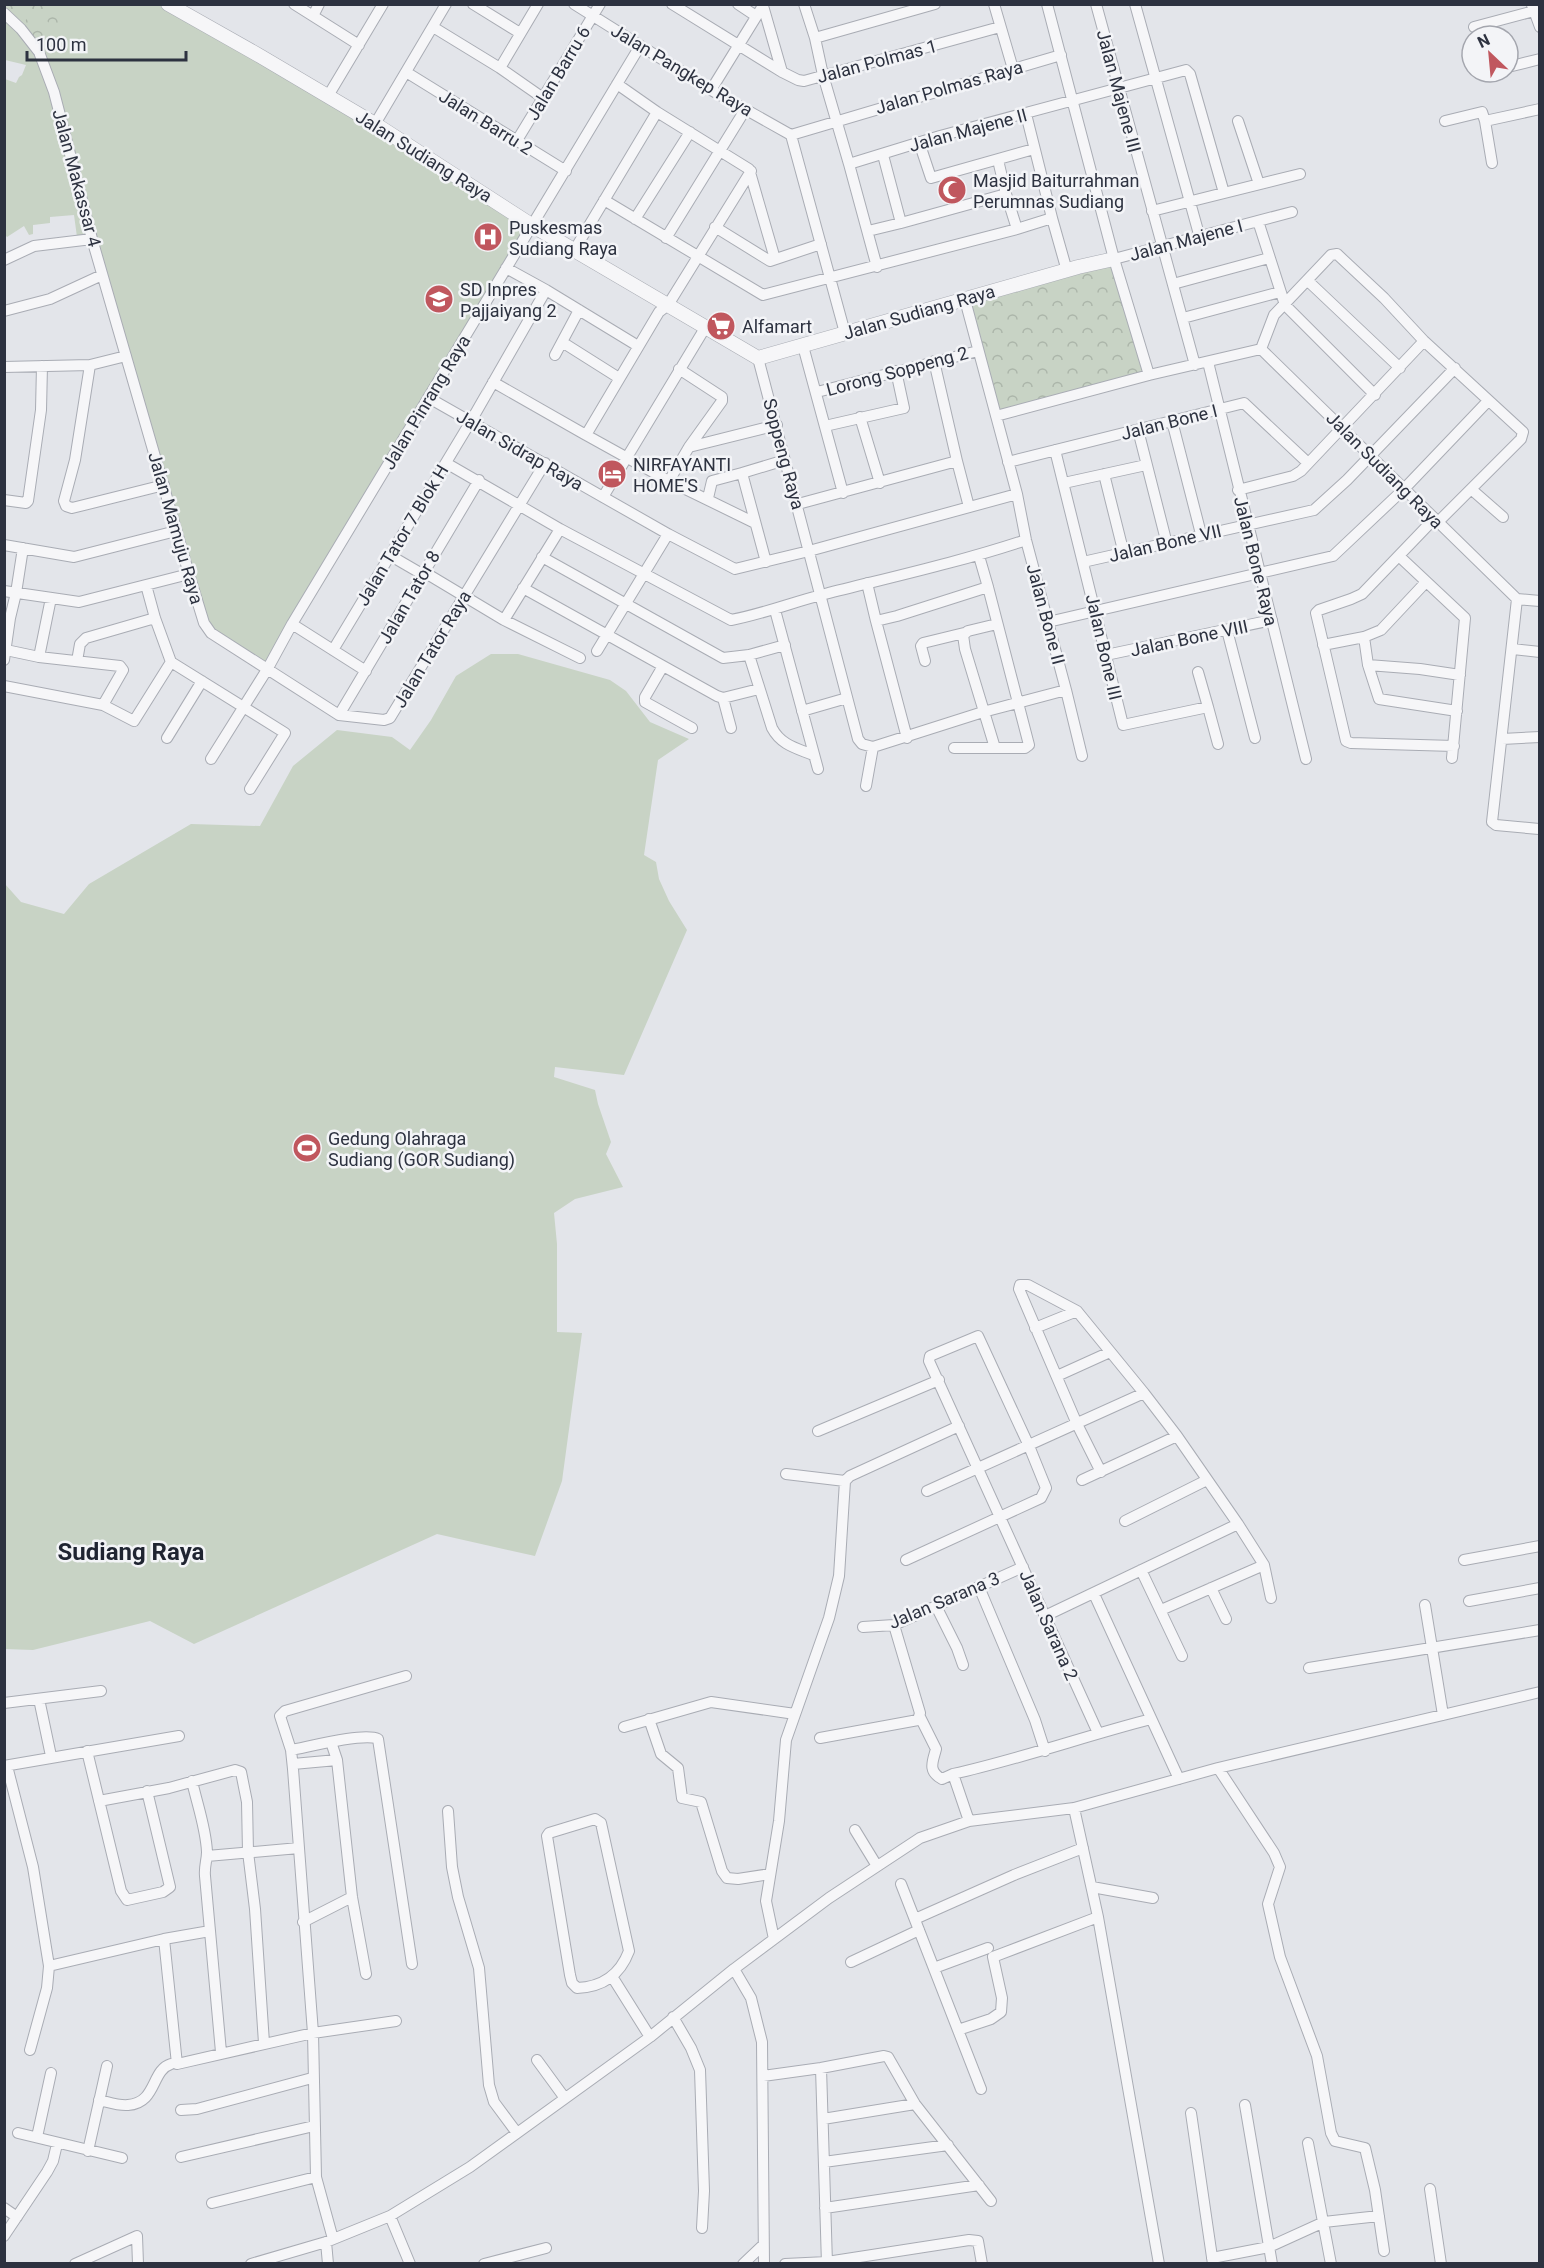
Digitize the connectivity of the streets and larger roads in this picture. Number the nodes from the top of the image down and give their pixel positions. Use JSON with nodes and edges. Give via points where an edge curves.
{"nodes":[{"id":1,"x":168,"y":4,"type":"edge"},
{"id":2,"x":294,"y":4,"type":"edge"},
{"id":3,"x":320,"y":4,"type":"edge"},
{"id":4,"x":383,"y":4,"type":"edge"},
{"id":5,"x":446,"y":4,"type":"edge"},
{"id":6,"x":472,"y":4,"type":"edge"},
{"id":7,"x":538,"y":4,"type":"edge"},
{"id":8,"x":574,"y":4,"type":"edge"},
{"id":9,"x":600,"y":4,"type":"edge"},
{"id":10,"x":672,"y":4,"type":"edge"},
{"id":11,"x":738,"y":4,"type":"edge"},
{"id":12,"x":804,"y":4,"type":"edge"},
{"id":13,"x":935,"y":4,"type":"edge"},
{"id":14,"x":994,"y":4,"type":"edge"},
{"id":15,"x":1096,"y":4,"type":"edge"},
{"id":16,"x":1135,"y":4,"type":"edge"},
{"id":17,"x":764,"y":5,"type":"edge"},
{"id":18,"x":1047,"y":6,"type":"edge"},
{"id":19,"x":1533,"y":8,"type":"edge"},
{"id":20,"x":4,"y":14,"type":"edge"},
{"id":21,"x":313,"y":16,"type":"junction"},
{"id":22,"x":756,"y":16,"type":"junction"},
{"id":23,"x":593,"y":17,"type":"junction"},
{"id":24,"x":1483,"y":24,"type":"edge"},
{"id":25,"x":433,"y":27,"type":"junction"},
{"id":26,"x":1000,"y":27,"type":"junction"},
{"id":27,"x":1539,"y":27,"type":"edge"},
{"id":28,"x":520,"y":33,"type":"junction"},
{"id":29,"x":815,"y":38,"type":"junction"},
{"id":30,"x":359,"y":45,"type":"junction"},
{"id":31,"x":740,"y":45,"type":"junction"},
{"id":32,"x":640,"y":46,"type":"junction"},
{"id":33,"x":1061,"y":55,"type":"junction"},
{"id":34,"x":1539,"y":59,"type":"edge"},
{"id":35,"x":1520,"y":64,"type":"edge"},
{"id":36,"x":500,"y":68,"type":"junction"},
{"id":37,"x":1012,"y":69,"type":"junction"},
{"id":38,"x":406,"y":72,"type":"junction"},
{"id":39,"x":782,"y":72,"type":"junction"},
{"id":40,"x":823,"y":75,"type":"junction"},
{"id":41,"x":1155,"y":79,"type":"junction"},
{"id":42,"x":617,"y":84,"type":"junction"},
{"id":43,"x":1118,"y":88,"type":"junction"},
{"id":44,"x":711,"y":90,"type":"junction"},
{"id":45,"x":328,"y":96,"type":"junction"},
{"id":46,"x":543,"y":98,"type":"junction"},
{"id":47,"x":1072,"y":100,"type":"junction"},
{"id":48,"x":1539,"y":109,"type":"edge"},
{"id":49,"x":745,"y":110,"type":"junction"},
{"id":50,"x":657,"y":112,"type":"junction"},
{"id":51,"x":1026,"y":114,"type":"junction"},
{"id":52,"x":837,"y":120,"type":"junction"},
{"id":53,"x":1238,"y":121,"type":"dead end"},
{"id":54,"x":1445,"y":121,"type":"dead end"},
{"id":55,"x":1485,"y":121,"type":"junction"},
{"id":56,"x":375,"y":124,"type":"junction"},
{"id":57,"x":690,"y":132,"type":"junction"},
{"id":58,"x":791,"y":135,"type":"junction"},
{"id":59,"x":516,"y":142,"type":"junction"},
{"id":60,"x":919,"y":142,"type":"junction"},
{"id":61,"x":1034,"y":148,"type":"junction"},
{"id":62,"x":720,"y":150,"type":"junction"},
{"id":63,"x":883,"y":155,"type":"junction"},
{"id":64,"x":998,"y":160,"type":"junction"},
{"id":65,"x":1492,"y":163,"type":"dead end"},
{"id":66,"x":849,"y":164,"type":"junction"},
{"id":67,"x":566,"y":171,"type":"junction"},
{"id":68,"x":750,"y":171,"type":"junction"},
{"id":69,"x":1300,"y":174,"type":"dead end"},
{"id":70,"x":1259,"y":184,"type":"junction"},
{"id":71,"x":1224,"y":193,"type":"junction"},
{"id":72,"x":1006,"y":194,"type":"junction"},
{"id":73,"x":604,"y":200,"type":"junction"},
{"id":74,"x":1189,"y":202,"type":"junction"},
{"id":75,"x":1152,"y":211,"type":"junction"},
{"id":76,"x":1292,"y":213,"type":"dead end"},
{"id":77,"x":1052,"y":218,"type":"junction"},
{"id":78,"x":635,"y":219,"type":"junction"},
{"id":79,"x":1258,"y":221,"type":"junction"},
{"id":80,"x":901,"y":223,"type":"junction"},
{"id":81,"x":533,"y":226,"type":"junction"},
{"id":82,"x":715,"y":226,"type":"junction"},
{"id":83,"x":1017,"y":229,"type":"junction"},
{"id":84,"x":868,"y":231,"type":"junction"},
{"id":85,"x":666,"y":238,"type":"junction"},
{"id":86,"x":1200,"y":238,"type":"junction"},
{"id":87,"x":92,"y":239,"type":"junction"},
{"id":88,"x":822,"y":244,"type":"junction"},
{"id":89,"x":1162,"y":247,"type":"junction"},
{"id":90,"x":574,"y":249,"type":"junction"},
{"id":91,"x":697,"y":255,"type":"junction"},
{"id":92,"x":775,"y":259,"type":"junction"},
{"id":93,"x":1114,"y":259,"type":"junction"},
{"id":94,"x":4,"y":260,"type":"edge"},
{"id":95,"x":1270,"y":261,"type":"junction"},
{"id":96,"x":877,"y":267,"type":"junction"},
{"id":97,"x":506,"y":268,"type":"junction"},
{"id":98,"x":1067,"y":271,"type":"junction"},
{"id":99,"x":102,"y":275,"type":"junction"},
{"id":100,"x":831,"y":279,"type":"junction"},
{"id":101,"x":1308,"y":281,"type":"junction"},
{"id":102,"x":1173,"y":284,"type":"junction"},
{"id":103,"x":546,"y":291,"type":"junction"},
{"id":104,"x":1280,"y":292,"type":"junction"},
{"id":105,"x":964,"y":300,"type":"junction"},
{"id":106,"x":668,"y":305,"type":"junction"},
{"id":107,"x":1285,"y":305,"type":"junction"},
{"id":108,"x":579,"y":310,"type":"junction"},
{"id":109,"x":4,"y":311,"type":"edge"},
{"id":110,"x":1183,"y":318,"type":"junction"},
{"id":111,"x":705,"y":328,"type":"junction"},
{"id":112,"x":845,"y":333,"type":"junction"},
{"id":113,"x":1424,"y":341,"type":"junction"},
{"id":114,"x":562,"y":342,"type":"junction"},
{"id":115,"x":638,"y":346,"type":"junction"},
{"id":116,"x":803,"y":346,"type":"junction"},
{"id":117,"x":1261,"y":349,"type":"junction"},
{"id":118,"x":978,"y":351,"type":"junction"},
{"id":119,"x":555,"y":355,"type":"dead end"},
{"id":120,"x":126,"y":356,"type":"junction"},
{"id":121,"x":758,"y":358,"type":"junction"},
{"id":122,"x":934,"y":361,"type":"junction"},
{"id":123,"x":1208,"y":362,"type":"junction"},
{"id":124,"x":90,"y":365,"type":"junction"},
{"id":125,"x":1195,"y":365,"type":"junction"},
{"id":126,"x":42,"y":366,"type":"junction"},
{"id":127,"x":4,"y":367,"type":"edge"},
{"id":128,"x":1400,"y":368,"type":"junction"},
{"id":129,"x":1455,"y":368,"type":"junction"},
{"id":130,"x":679,"y":369,"type":"junction"},
{"id":131,"x":896,"y":371,"type":"junction"},
{"id":132,"x":1149,"y":375,"type":"junction"},
{"id":133,"x":619,"y":378,"type":"junction"},
{"id":134,"x":493,"y":382,"type":"junction"},
{"id":135,"x":817,"y":392,"type":"junction"},
{"id":136,"x":1375,"y":395,"type":"junction"},
{"id":137,"x":429,"y":398,"type":"junction"},
{"id":138,"x":1488,"y":400,"type":"junction"},
{"id":139,"x":1219,"y":410,"type":"junction"},
{"id":140,"x":996,"y":416,"type":"junction"},
{"id":141,"x":860,"y":417,"type":"junction"},
{"id":142,"x":471,"y":421,"type":"junction"},
{"id":143,"x":1172,"y":421,"type":"junction"},
{"id":144,"x":777,"y":425,"type":"junction"},
{"id":145,"x":825,"y":426,"type":"junction"},
{"id":146,"x":1343,"y":428,"type":"junction"},
{"id":147,"x":1138,"y":430,"type":"junction"},
{"id":148,"x":586,"y":435,"type":"junction"},
{"id":149,"x":690,"y":447,"type":"junction"},
{"id":150,"x":1055,"y":450,"type":"junction"},
{"id":151,"x":1370,"y":456,"type":"junction"},
{"id":152,"x":626,"y":458,"type":"junction"},
{"id":153,"x":785,"y":460,"type":"junction"},
{"id":154,"x":957,"y":461,"type":"junction"},
{"id":155,"x":446,"y":463,"type":"junction"},
{"id":156,"x":545,"y":463,"type":"junction"},
{"id":157,"x":1308,"y":464,"type":"junction"},
{"id":158,"x":1146,"y":465,"type":"junction"},
{"id":159,"x":1009,"y":467,"type":"junction"},
{"id":160,"x":741,"y":473,"type":"junction"},
{"id":161,"x":1104,"y":474,"type":"junction"},
{"id":162,"x":479,"y":480,"type":"junction"},
{"id":163,"x":669,"y":481,"type":"junction"},
{"id":164,"x":880,"y":483,"type":"junction"},
{"id":165,"x":1064,"y":483,"type":"junction"},
{"id":166,"x":165,"y":485,"type":"junction"},
{"id":167,"x":1404,"y":489,"type":"junction"},
{"id":168,"x":1471,"y":489,"type":"junction"},
{"id":169,"x":1238,"y":490,"type":"junction"},
{"id":170,"x":843,"y":493,"type":"junction"},
{"id":171,"x":1017,"y":494,"type":"junction"},
{"id":172,"x":603,"y":497,"type":"junction"},
{"id":173,"x":708,"y":498,"type":"junction"},
{"id":174,"x":4,"y":500,"type":"edge"},
{"id":175,"x":798,"y":504,"type":"junction"},
{"id":176,"x":519,"y":506,"type":"junction"},
{"id":177,"x":969,"y":507,"type":"junction"},
{"id":178,"x":1503,"y":517,"type":"dead end"},
{"id":179,"x":1436,"y":521,"type":"junction"},
{"id":180,"x":753,"y":522,"type":"junction"},
{"id":181,"x":1246,"y":524,"type":"junction"},
{"id":182,"x":560,"y":529,"type":"junction"},
{"id":183,"x":176,"y":531,"type":"junction"},
{"id":184,"x":668,"y":534,"type":"junction"},
{"id":185,"x":1201,"y":534,"type":"junction"},
{"id":186,"x":1026,"y":540,"type":"junction"},
{"id":187,"x":1167,"y":544,"type":"junction"},
{"id":188,"x":4,"y":545,"type":"edge"},
{"id":189,"x":23,"y":548,"type":"junction"},
{"id":190,"x":809,"y":551,"type":"junction"},
{"id":191,"x":1124,"y":554,"type":"junction"},
{"id":192,"x":391,"y":556,"type":"junction"},
{"id":193,"x":979,"y":556,"type":"junction"},
{"id":194,"x":1400,"y":556,"type":"junction"},
{"id":195,"x":542,"y":557,"type":"junction"},
{"id":196,"x":766,"y":561,"type":"junction"},
{"id":197,"x":1083,"y":562,"type":"junction"},
{"id":198,"x":1259,"y":572,"type":"junction"},
{"id":199,"x":423,"y":573,"type":"junction"},
{"id":200,"x":189,"y":574,"type":"junction"},
{"id":201,"x":643,"y":574,"type":"junction"},
{"id":202,"x":1426,"y":582,"type":"junction"},
{"id":203,"x":867,"y":583,"type":"junction"},
{"id":204,"x":146,"y":585,"type":"junction"},
{"id":205,"x":988,"y":587,"type":"junction"},
{"id":206,"x":523,"y":588,"type":"junction"},
{"id":207,"x":4,"y":591,"type":"edge"},
{"id":208,"x":16,"y":593,"type":"junction"},
{"id":209,"x":820,"y":595,"type":"junction"},
{"id":210,"x":464,"y":596,"type":"junction"},
{"id":211,"x":51,"y":598,"type":"junction"},
{"id":212,"x":1517,"y":599,"type":"junction"},
{"id":213,"x":1539,"y":601,"type":"edge"},
{"id":214,"x":626,"y":603,"type":"junction"},
{"id":215,"x":775,"y":610,"type":"junction"},
{"id":216,"x":1095,"y":610,"type":"junction"},
{"id":217,"x":155,"y":618,"type":"junction"},
{"id":218,"x":504,"y":620,"type":"junction"},
{"id":219,"x":1272,"y":620,"type":"junction"},
{"id":220,"x":876,"y":621,"type":"junction"},
{"id":221,"x":1048,"y":622,"type":"junction"},
{"id":222,"x":292,"y":624,"type":"junction"},
{"id":223,"x":997,"y":624,"type":"junction"},
{"id":224,"x":1227,"y":630,"type":"junction"},
{"id":225,"x":964,"y":633,"type":"junction"},
{"id":226,"x":607,"y":634,"type":"junction"},
{"id":227,"x":1364,"y":637,"type":"junction"},
{"id":228,"x":785,"y":645,"type":"junction"},
{"id":229,"x":1323,"y":645,"type":"junction"},
{"id":230,"x":1513,"y":649,"type":"junction"},
{"id":231,"x":333,"y":650,"type":"junction"},
{"id":232,"x":597,"y":651,"type":"dead end"},
{"id":233,"x":1539,"y":652,"type":"edge"},
{"id":234,"x":5,"y":655,"type":"edge"},
{"id":235,"x":748,"y":655,"type":"junction"},
{"id":236,"x":1106,"y":656,"type":"junction"},
{"id":237,"x":39,"y":657,"type":"junction"},
{"id":238,"x":580,"y":658,"type":"dead end"},
{"id":239,"x":77,"y":661,"type":"junction"},
{"id":240,"x":925,"y":661,"type":"dead end"},
{"id":241,"x":171,"y":662,"type":"junction"},
{"id":242,"x":1368,"y":665,"type":"junction"},
{"id":243,"x":663,"y":666,"type":"junction"},
{"id":244,"x":268,"y":668,"type":"junction"},
{"id":245,"x":366,"y":671,"type":"junction"},
{"id":246,"x":1198,"y":672,"type":"dead end"},
{"id":247,"x":1460,"y":675,"type":"junction"},
{"id":248,"x":202,"y":681,"type":"junction"},
{"id":249,"x":4,"y":686,"type":"edge"},
{"id":250,"x":759,"y":689,"type":"junction"},
{"id":251,"x":1066,"y":690,"type":"junction"},
{"id":252,"x":723,"y":698,"type":"junction"},
{"id":253,"x":847,"y":698,"type":"junction"},
{"id":254,"x":1018,"y":702,"type":"junction"},
{"id":255,"x":103,"y":705,"type":"junction"},
{"id":256,"x":244,"y":706,"type":"junction"},
{"id":257,"x":1208,"y":707,"type":"junction"},
{"id":258,"x":802,"y":711,"type":"junction"},
{"id":259,"x":1457,"y":711,"type":"junction"},
{"id":260,"x":984,"y":712,"type":"junction"},
{"id":261,"x":339,"y":715,"type":"junction"},
{"id":262,"x":692,"y":728,"type":"dead end"},
{"id":263,"x":731,"y":728,"type":"dead end"},
{"id":264,"x":1539,"y":737,"type":"edge"},
{"id":265,"x":167,"y":738,"type":"dead end"},
{"id":266,"x":907,"y":738,"type":"junction"},
{"id":267,"x":1255,"y":738,"type":"dead end"},
{"id":268,"x":1502,"y":739,"type":"junction"},
{"id":269,"x":1218,"y":744,"type":"dead end"},
{"id":270,"x":1454,"y":746,"type":"junction"},
{"id":271,"x":873,"y":747,"type":"junction"},
{"id":272,"x":954,"y":748,"type":"dead end"},
{"id":273,"x":995,"y":748,"type":"junction"},
{"id":274,"x":813,"y":755,"type":"junction"},
{"id":275,"x":1082,"y":756,"type":"dead end"},
{"id":276,"x":1452,"y":758,"type":"dead end"},
{"id":277,"x":211,"y":759,"type":"dead end"},
{"id":278,"x":1306,"y":759,"type":"dead end"},
{"id":279,"x":818,"y":769,"type":"dead end"},
{"id":280,"x":866,"y":786,"type":"dead end"},
{"id":281,"x":250,"y":789,"type":"dead end"},
{"id":282,"x":1539,"y":829,"type":"edge"},
{"id":283,"x":1077,"y":1311,"type":"junction"},
{"id":284,"x":1035,"y":1328,"type":"junction"},
{"id":285,"x":1110,"y":1352,"type":"junction"},
{"id":286,"x":1058,"y":1376,"type":"junction"},
{"id":287,"x":939,"y":1380,"type":"junction"},
{"id":288,"x":1144,"y":1393,"type":"junction"},
{"id":289,"x":1077,"y":1424,"type":"junction"},
{"id":290,"x":959,"y":1426,"type":"junction"},
{"id":291,"x":818,"y":1431,"type":"dead end"},
{"id":292,"x":1177,"y":1436,"type":"junction"},
{"id":293,"x":1029,"y":1446,"type":"junction"},
{"id":294,"x":978,"y":1470,"type":"junction"},
{"id":295,"x":1101,"y":1472,"type":"junction"},
{"id":296,"x":786,"y":1474,"type":"dead end"},
{"id":297,"x":1082,"y":1480,"type":"dead end"},
{"id":298,"x":1208,"y":1480,"type":"junction"},
{"id":299,"x":845,"y":1481,"type":"junction"},
{"id":300,"x":927,"y":1491,"type":"dead end"},
{"id":301,"x":999,"y":1518,"type":"junction"},
{"id":302,"x":1125,"y":1521,"type":"dead end"},
{"id":303,"x":1238,"y":1524,"type":"junction"},
{"id":304,"x":1539,"y":1546,"type":"edge"},
{"id":305,"x":906,"y":1560,"type":"dead end"},
{"id":306,"x":1464,"y":1560,"type":"dead end"},
{"id":307,"x":1264,"y":1564,"type":"junction"},
{"id":308,"x":1023,"y":1567,"type":"junction"},
{"id":309,"x":1141,"y":1570,"type":"junction"},
{"id":310,"x":979,"y":1587,"type":"junction"},
{"id":311,"x":1211,"y":1588,"type":"junction"},
{"id":312,"x":1539,"y":1588,"type":"edge"},
{"id":313,"x":1094,"y":1594,"type":"junction"},
{"id":314,"x":1271,"y":1598,"type":"dead end"},
{"id":315,"x":1469,"y":1601,"type":"dead end"},
{"id":316,"x":1425,"y":1605,"type":"dead end"},
{"id":317,"x":936,"y":1606,"type":"junction"},
{"id":318,"x":1161,"y":1611,"type":"junction"},
{"id":319,"x":1045,"y":1616,"type":"junction"},
{"id":320,"x":1226,"y":1619,"type":"dead end"},
{"id":321,"x":894,"y":1625,"type":"junction"},
{"id":322,"x":863,"y":1627,"type":"dead end"},
{"id":323,"x":1539,"y":1630,"type":"edge"},
{"id":324,"x":1432,"y":1648,"type":"junction"},
{"id":325,"x":1182,"y":1656,"type":"dead end"},
{"id":326,"x":963,"y":1665,"type":"dead end"},
{"id":327,"x":1309,"y":1668,"type":"dead end"},
{"id":328,"x":406,"y":1676,"type":"dead end"},
{"id":329,"x":101,"y":1691,"type":"dead end"},
{"id":330,"x":1539,"y":1692,"type":"edge"},
{"id":331,"x":39,"y":1699,"type":"junction"},
{"id":332,"x":4,"y":1703,"type":"edge"},
{"id":333,"x":795,"y":1714,"type":"junction"},
{"id":334,"x":1443,"y":1715,"type":"junction"},
{"id":335,"x":920,"y":1717,"type":"junction"},
{"id":336,"x":649,"y":1719,"type":"junction"},
{"id":337,"x":1151,"y":1719,"type":"junction"},
{"id":338,"x":624,"y":1726,"type":"dead end"},
{"id":339,"x":1098,"y":1733,"type":"junction"},
{"id":340,"x":179,"y":1736,"type":"dead end"},
{"id":341,"x":820,"y":1738,"type":"dead end"},
{"id":342,"x":331,"y":1742,"type":"junction"},
{"id":343,"x":291,"y":1750,"type":"junction"},
{"id":344,"x":87,"y":1751,"type":"junction"},
{"id":345,"x":1044,"y":1751,"type":"junction"},
{"id":346,"x":51,"y":1756,"type":"junction"},
{"id":347,"x":337,"y":1760,"type":"junction"},
{"id":348,"x":293,"y":1764,"type":"junction"},
{"id":349,"x":6,"y":1766,"type":"edge"},
{"id":350,"x":1218,"y":1768,"type":"junction"},
{"id":351,"x":953,"y":1774,"type":"junction"},
{"id":352,"x":1179,"y":1779,"type":"junction"},
{"id":353,"x":192,"y":1781,"type":"junction"},
{"id":354,"x":147,"y":1791,"type":"junction"},
{"id":355,"x":99,"y":1801,"type":"junction"},
{"id":356,"x":1074,"y":1808,"type":"junction"},
{"id":357,"x":448,"y":1810,"type":"dead end"},
{"id":358,"x":969,"y":1821,"type":"junction"},
{"id":359,"x":855,"y":1830,"type":"dead end"},
{"id":360,"x":299,"y":1848,"type":"junction"},
{"id":361,"x":1083,"y":1848,"type":"junction"},
{"id":362,"x":248,"y":1852,"type":"junction"},
{"id":363,"x":207,"y":1856,"type":"junction"},
{"id":364,"x":877,"y":1866,"type":"junction"},
{"id":365,"x":770,"y":1874,"type":"junction"},
{"id":366,"x":901,"y":1884,"type":"dead end"},
{"id":367,"x":1092,"y":1887,"type":"junction"},
{"id":368,"x":352,"y":1897,"type":"junction"},
{"id":369,"x":1153,"y":1898,"type":"dead end"},
{"id":370,"x":1098,"y":1917,"type":"junction"},
{"id":371,"x":915,"y":1919,"type":"junction"},
{"id":372,"x":303,"y":1922,"type":"junction"},
{"id":373,"x":919,"y":1930,"type":"junction"},
{"id":374,"x":210,"y":1931,"type":"junction"},
{"id":375,"x":164,"y":1939,"type":"junction"},
{"id":376,"x":774,"y":1939,"type":"junction"},
{"id":377,"x":988,"y":1948,"type":"dead end"},
{"id":378,"x":851,"y":1962,"type":"dead end"},
{"id":379,"x":412,"y":1964,"type":"dead end"},
{"id":380,"x":49,"y":1966,"type":"junction"},
{"id":381,"x":934,"y":1968,"type":"junction"},
{"id":382,"x":734,"y":1969,"type":"junction"},
{"id":383,"x":366,"y":1974,"type":"dead end"},
{"id":384,"x":613,"y":1978,"type":"junction"},
{"id":385,"x":673,"y":2017,"type":"junction"},
{"id":386,"x":396,"y":2021,"type":"dead end"},
{"id":387,"x":958,"y":2030,"type":"junction"},
{"id":388,"x":313,"y":2032,"type":"junction"},
{"id":389,"x":650,"y":2037,"type":"junction"},
{"id":390,"x":264,"y":2043,"type":"junction"},
{"id":391,"x":30,"y":2050,"type":"dead end"},
{"id":392,"x":221,"y":2052,"type":"junction"},
{"id":393,"x":537,"y":2060,"type":"dead end"},
{"id":394,"x":171,"y":2064,"type":"dead end"},
{"id":395,"x":107,"y":2066,"type":"dead end"},
{"id":396,"x":821,"y":2068,"type":"junction"},
{"id":397,"x":51,"y":2073,"type":"dead end"},
{"id":398,"x":763,"y":2076,"type":"junction"},
{"id":399,"x":312,"y":2078,"type":"junction"},
{"id":400,"x":981,"y":2089,"type":"dead end"},
{"id":401,"x":564,"y":2097,"type":"junction"},
{"id":402,"x":99,"y":2100,"type":"junction"},
{"id":403,"x":915,"y":2104,"type":"junction"},
{"id":404,"x":1245,"y":2105,"type":"dead end"},
{"id":405,"x":181,"y":2110,"type":"dead end"},
{"id":406,"x":1191,"y":2114,"type":"dead end"},
{"id":407,"x":823,"y":2119,"type":"junction"},
{"id":408,"x":314,"y":2126,"type":"junction"},
{"id":409,"x":18,"y":2133,"type":"dead end"},
{"id":410,"x":517,"y":2133,"type":"junction"},
{"id":411,"x":37,"y":2137,"type":"junction"},
{"id":412,"x":1308,"y":2143,"type":"dead end"},
{"id":413,"x":57,"y":2144,"type":"junction"},
{"id":414,"x":948,"y":2145,"type":"junction"},
{"id":415,"x":88,"y":2151,"type":"junction"},
{"id":416,"x":181,"y":2157,"type":"dead end"},
{"id":417,"x":122,"y":2158,"type":"dead end"},
{"id":418,"x":824,"y":2162,"type":"junction"},
{"id":419,"x":316,"y":2177,"type":"junction"},
{"id":420,"x":979,"y":2185,"type":"junction"},
{"id":421,"x":1430,"y":2188,"type":"dead end"},
{"id":422,"x":991,"y":2201,"type":"dead end"},
{"id":423,"x":212,"y":2203,"type":"dead end"},
{"id":424,"x":4,"y":2208,"type":"edge"},
{"id":425,"x":825,"y":2208,"type":"junction"},
{"id":426,"x":390,"y":2216,"type":"junction"},
{"id":427,"x":1379,"y":2216,"type":"junction"},
{"id":428,"x":17,"y":2217,"type":"junction"},
{"id":429,"x":1324,"y":2222,"type":"junction"},
{"id":430,"x":702,"y":2228,"type":"dead end"},
{"id":431,"x":4,"y":2236,"type":"edge"},
{"id":432,"x":330,"y":2241,"type":"junction"},
{"id":433,"x":763,"y":2245,"type":"junction"},
{"id":434,"x":1269,"y":2247,"type":"junction"},
{"id":435,"x":546,"y":2248,"type":"dead end"},
{"id":436,"x":1384,"y":2251,"type":"dead end"},
{"id":437,"x":1213,"y":2261,"type":"edge"},
{"id":438,"x":827,"y":2263,"type":"edge"},
{"id":439,"x":75,"y":2264,"type":"edge"},
{"id":440,"x":138,"y":2264,"type":"edge"},
{"id":441,"x":251,"y":2264,"type":"edge"},
{"id":442,"x":328,"y":2264,"type":"edge"},
{"id":443,"x":410,"y":2264,"type":"edge"},
{"id":444,"x":484,"y":2264,"type":"edge"},
{"id":445,"x":743,"y":2264,"type":"edge"},
{"id":446,"x":764,"y":2264,"type":"edge"},
{"id":447,"x":785,"y":2264,"type":"edge"},
{"id":448,"x":982,"y":2264,"type":"edge"},
{"id":449,"x":1159,"y":2264,"type":"edge"},
{"id":450,"x":1272,"y":2264,"type":"edge"},
{"id":451,"x":1331,"y":2264,"type":"edge"},
{"id":452,"x":1441,"y":2264,"type":"edge"}],
"edges":[{"from":1,"to":45,"type":"street","name":"Jalan Sudiang Raya"},
{"from":2,"to":21,"type":"street"},
{"from":3,"to":21,"type":"street"},
{"from":4,"to":30,"type":"street"},
{"from":5,"to":25,"type":"street"},
{"from":6,"to":28,"type":"street"},
{"from":7,"to":28,"type":"street"},
{"from":8,"to":23,"type":"street","name":"Jalan Pangkep Raya"},
{"from":9,"to":23,"type":"street","name":"Jalan Barru 6"},
{"from":10,"to":31,"type":"street","name":"Jalan Polmas 1"},
{"from":11,"to":22,"type":"street"},
{"from":12,"to":29,"type":"street"},
{"from":13,"to":29,"type":"street"},
{"from":14,"to":26,"type":"street"},
{"from":15,"to":43,"type":"street","name":"Jalan Majene III"},
{"from":16,"to":41,"type":"street"},
{"from":17,"to":22,"type":"street"},
{"from":17,"to":39,"type":"street"},
{"from":18,"to":33,"type":"street"},
{"from":19,"to":24,"type":"street"},
{"from":19,"to":27,"type":"street"},
{"from":20,"to":87,"type":"street","name":"Jalan Makassar 4","via":[[39,52],[54,92]]},
{"from":21,"to":30,"type":"street"},
{"from":22,"to":31,"type":"street"},
{"from":23,"to":32,"type":"street","name":"Jalan Pangkep Raya"},
{"from":23,"to":46,"type":"street","name":"Jalan Barru 6"},
{"from":25,"to":36,"type":"street"},
{"from":25,"to":38,"type":"street"},
{"from":26,"to":37,"type":"street"},
{"from":26,"to":40,"type":"street","name":"Jalan Polmas 1"},
{"from":28,"to":36,"type":"street"},
{"from":29,"to":40,"type":"street"},
{"from":30,"to":45,"type":"street"},
{"from":31,"to":39,"type":"street","name":"Jalan Polmas 1"},
{"from":31,"to":44,"type":"street"},
{"from":32,"to":42,"type":"street","name":"Jalan Pinrang Raya"},
{"from":32,"to":44,"type":"street","name":"Jalan Pangkep Raya"},
{"from":33,"to":37,"type":"street","name":"Jalan Polmas Raya"},
{"from":33,"to":47,"type":"street"},
{"from":34,"to":35,"type":"street"},
{"from":36,"to":46,"type":"street"},
{"from":37,"to":52,"type":"street","name":"Jalan Polmas Raya"},
{"from":38,"to":56,"type":"street"},
{"from":38,"to":59,"type":"street","name":"Jalan Barru 2"},
{"from":39,"to":40,"type":"street","name":"Jalan Polmas 1","via":[[804,81]]},
{"from":40,"to":52,"type":"street"},
{"from":41,"to":43,"type":"street","name":"Jalan Majene II"},
{"from":41,"to":71,"type":"street","name":"Jalan Majene II","via":[[1189,71]]},
{"from":41,"to":74,"type":"street"},
{"from":42,"to":50,"type":"street"},
{"from":42,"to":67,"type":"street","name":"Jalan Pinrang Raya"},
{"from":43,"to":47,"type":"street","name":"Jalan Majene II"},
{"from":43,"to":75,"type":"street","name":"Jalan Majene III"},
{"from":44,"to":49,"type":"street","name":"Jalan Pangkep Raya"},
{"from":45,"to":56,"type":"street","name":"Jalan Sudiang Raya"},
{"from":46,"to":59,"type":"street","name":"Jalan Barru 6"},
{"from":47,"to":51,"type":"street","name":"Jalan Majene II"},
{"from":47,"to":93,"type":"street"},
{"from":48,"to":55,"type":"street"},
{"from":49,"to":58,"type":"street","name":"Jalan Pangkep Raya"},
{"from":49,"to":62,"type":"street"},
{"from":50,"to":57,"type":"street"},
{"from":50,"to":73,"type":"street"},
{"from":51,"to":60,"type":"street","name":"Jalan Majene II"},
{"from":51,"to":61,"type":"street"},
{"from":52,"to":58,"type":"street","name":"Jalan Polmas Raya"},
{"from":52,"to":66,"type":"street"},
{"from":53,"to":70,"type":"street"},
{"from":54,"to":55,"type":"street","via":[[1482,112]]},
{"from":55,"to":65,"type":"street"},
{"from":56,"to":81,"type":"street","name":"Jalan Sudiang Raya"},
{"from":57,"to":62,"type":"street"},
{"from":57,"to":78,"type":"street"},
{"from":58,"to":88,"type":"street"},
{"from":59,"to":67,"type":"street","name":"Jalan Barru 2"},
{"from":60,"to":63,"type":"street","name":"Jalan Majene II"},
{"from":60,"to":64,"type":"street","via":[[931,178]]},
{"from":61,"to":64,"type":"street"},
{"from":61,"to":77,"type":"street"},
{"from":62,"to":68,"type":"street"},
{"from":62,"to":85,"type":"street"},
{"from":63,"to":66,"type":"street","name":"Jalan Majene II"},
{"from":63,"to":80,"type":"street"},
{"from":64,"to":72,"type":"street"},
{"from":66,"to":84,"type":"street"},
{"from":67,"to":81,"type":"street","name":"Jalan Pinrang Raya"},
{"from":68,"to":82,"type":"street"},
{"from":68,"to":92,"type":"street"},
{"from":69,"to":70,"type":"street"},
{"from":70,"to":71,"type":"street"},
{"from":71,"to":74,"type":"street"},
{"from":72,"to":80,"type":"street"},
{"from":72,"to":83,"type":"street"},
{"from":73,"to":78,"type":"street"},
{"from":73,"to":90,"type":"street"},
{"from":74,"to":75,"type":"street"},
{"from":74,"to":86,"type":"street"},
{"from":75,"to":89,"type":"street","name":"Jalan Majene III"},
{"from":76,"to":79,"type":"street","name":"Jalan Majene I"},
{"from":77,"to":83,"type":"street"},
{"from":77,"to":98,"type":"street"},
{"from":78,"to":85,"type":"street"},
{"from":79,"to":86,"type":"street","name":"Jalan Majene I"},
{"from":79,"to":95,"type":"street","name":"Jalan Majene I"},
{"from":80,"to":84,"type":"street"},
{"from":81,"to":90,"type":"street","name":"Jalan Sudiang Raya"},
{"from":81,"to":97,"type":"street","name":"Jalan Pinrang Raya"},
{"from":82,"to":91,"type":"street"},
{"from":82,"to":92,"type":"street","via":[[770,261]]},
{"from":83,"to":96,"type":"street"},
{"from":84,"to":96,"type":"street"},
{"from":85,"to":91,"type":"street"},
{"from":86,"to":89,"type":"street","name":"Jalan Majene I"},
{"from":87,"to":94,"type":"street","via":[[34,246]]},
{"from":87,"to":99,"type":"street","name":"Jalan Makassar 4"},
{"from":88,"to":92,"type":"street"},
{"from":88,"to":100,"type":"street"},
{"from":89,"to":93,"type":"street","name":"Jalan Majene I"},
{"from":89,"to":102,"type":"street","name":"Jalan Majene III"},
{"from":90,"to":106,"type":"street","name":"Jalan Sudiang Raya"},
{"from":91,"to":100,"type":"street","via":[[763,295]]},
{"from":91,"to":106,"type":"street"},
{"from":93,"to":98,"type":"street","name":"Jalan Sudiang Raya"},
{"from":93,"to":132,"type":"street"},
{"from":95,"to":102,"type":"street"},
{"from":95,"to":104,"type":"street","name":"Jalan Majene I"},
{"from":96,"to":100,"type":"street"},
{"from":97,"to":103,"type":"street"},
{"from":97,"to":137,"type":"street","name":"Jalan Pinrang Raya"},
{"from":98,"to":105,"type":"street","name":"Jalan Sudiang Raya"},
{"from":99,"to":109,"type":"street","via":[[50,299]]},
{"from":99,"to":120,"type":"street","name":"Jalan Makassar 4"},
{"from":100,"to":112,"type":"street"},
{"from":101,"to":107,"type":"street"},
{"from":101,"to":113,"type":"street","via":[[1331,255],[1337,254]]},
{"from":101,"to":128,"type":"street"},
{"from":102,"to":110,"type":"street","name":"Jalan Majene III"},
{"from":103,"to":108,"type":"street"},
{"from":103,"to":134,"type":"street","name":"Jalan Tator 7 Blok H"},
{"from":104,"to":107,"type":"street","name":"Jalan Majene I"},
{"from":104,"to":110,"type":"street"},
{"from":105,"to":112,"type":"street","name":"Jalan Sudiang Raya"},
{"from":105,"to":118,"type":"street","name":"Jalan Bone II"},
{"from":106,"to":111,"type":"street","name":"Jalan Sudiang Raya"},
{"from":106,"to":115,"type":"street","via":[[659,312]]},
{"from":107,"to":117,"type":"street","via":[[1272,319]]},
{"from":107,"to":136,"type":"street"},
{"from":108,"to":114,"type":"street"},
{"from":108,"to":115,"type":"street"},
{"from":110,"to":125,"type":"street","name":"Jalan Majene III"},
{"from":111,"to":121,"type":"street","name":"Jalan Sudiang Raya"},
{"from":111,"to":130,"type":"street"},
{"from":112,"to":116,"type":"street","name":"Jalan Sudiang Raya"},
{"from":113,"to":128,"type":"street"},
{"from":113,"to":129,"type":"street"},
{"from":114,"to":119,"type":"street"},
{"from":114,"to":133,"type":"street"},
{"from":115,"to":133,"type":"street"},
{"from":116,"to":121,"type":"street","name":"Jalan Sudiang Raya"},
{"from":116,"to":135,"type":"street"},
{"from":117,"to":123,"type":"street"},
{"from":117,"to":146,"type":"street","name":"Jalan Sudiang Raya"},
{"from":118,"to":122,"type":"street","name":"Lorong Soppeng 2"},
{"from":118,"to":140,"type":"street","name":"Jalan Bone II"},
{"from":120,"to":124,"type":"street"},
{"from":120,"to":166,"type":"street","name":"Jalan Mamuju Raya"},
{"from":121,"to":144,"type":"street","name":"Soppeng Raya"},
{"from":122,"to":131,"type":"street","name":"Lorong Soppeng 2"},
{"from":122,"to":154,"type":"street"},
{"from":123,"to":125,"type":"street"},
{"from":123,"to":139,"type":"street","name":"Jalan Bone Raya"},
{"from":124,"to":126,"type":"street"},
{"from":124,"to":166,"type":"street","via":[[66,506],[72,508]]},
{"from":125,"to":132,"type":"street"},
{"from":126,"to":127,"type":"street"},
{"from":126,"to":174,"type":"street","via":[[41,411],[28,501]]},
{"from":128,"to":136,"type":"street"},
{"from":129,"to":138,"type":"street"},
{"from":129,"to":151,"type":"street","name":"Jalan Bone VII"},
{"from":130,"to":149,"type":"street","via":[[722,397]]},
{"from":130,"to":152,"type":"street"},
{"from":131,"to":135,"type":"street","name":"Lorong Soppeng 2"},
{"from":131,"to":141,"type":"street","via":[[904,408]]},
{"from":132,"to":140,"type":"street"},
{"from":133,"to":148,"type":"street"},
{"from":134,"to":142,"type":"street","name":"Jalan Tator 7 Blok H"},
{"from":134,"to":148,"type":"street"},
{"from":135,"to":145,"type":"street"},
{"from":136,"to":146,"type":"street"},
{"from":137,"to":142,"type":"street","name":"Jalan Sidrap Raya"},
{"from":137,"to":222,"type":"street","name":"Jalan Pinrang Raya"},
{"from":138,"to":167,"type":"street"},
{"from":138,"to":168,"type":"street","via":[[1523,435]]},
{"from":139,"to":143,"type":"street","name":"Jalan Bone I"},
{"from":139,"to":157,"type":"street","name":"Jalan Bone I","via":[[1246,404]]},
{"from":139,"to":169,"type":"street","name":"Jalan Bone Raya"},
{"from":140,"to":159,"type":"street","name":"Jalan Bone II"},
{"from":141,"to":145,"type":"street"},
{"from":141,"to":164,"type":"street"},
{"from":142,"to":155,"type":"street","name":"Jalan Tator 7 Blok H"},
{"from":142,"to":156,"type":"street","name":"Jalan Sidrap Raya"},
{"from":143,"to":147,"type":"street","name":"Jalan Bone I"},
{"from":143,"to":185,"type":"street"},
{"from":144,"to":149,"type":"street"},
{"from":144,"to":153,"type":"street","name":"Soppeng Raya"},
{"from":145,"to":170,"type":"street"},
{"from":146,"to":151,"type":"street","name":"Jalan Sudiang Raya"},
{"from":146,"to":157,"type":"street"},
{"from":147,"to":150,"type":"street","name":"Jalan Bone I"},
{"from":147,"to":158,"type":"street"},
{"from":148,"to":152,"type":"street"},
{"from":149,"to":163,"type":"street"},
{"from":150,"to":159,"type":"street","name":"Jalan Bone I"},
{"from":150,"to":165,"type":"street","name":"Jalan Bone III"},
{"from":151,"to":167,"type":"street","name":"Jalan Sudiang Raya"},
{"from":151,"to":181,"type":"street","name":"Jalan Bone VII","via":[[1314,510]]},
{"from":152,"to":163,"type":"street"},
{"from":152,"to":172,"type":"street"},
{"from":153,"to":160,"type":"street"},
{"from":153,"to":175,"type":"street","name":"Soppeng Raya"},
{"from":154,"to":164,"type":"street"},
{"from":154,"to":177,"type":"street"},
{"from":155,"to":162,"type":"street"},
{"from":155,"to":192,"type":"street","name":"Jalan Tator 7 Blok H"},
{"from":156,"to":172,"type":"street","name":"Jalan Sidrap Raya"},
{"from":156,"to":176,"type":"street","name":"Jalan Tator Raya"},
{"from":157,"to":169,"type":"street","via":[[1298,474]]},
{"from":158,"to":161,"type":"street"},
{"from":158,"to":187,"type":"street"},
{"from":159,"to":171,"type":"street","name":"Jalan Bone II"},
{"from":160,"to":173,"type":"street","via":[[712,481]]},
{"from":160,"to":180,"type":"street"},
{"from":161,"to":165,"type":"street"},
{"from":161,"to":191,"type":"street"},
{"from":162,"to":176,"type":"street"},
{"from":162,"to":199,"type":"street","name":"Jalan Tator 8"},
{"from":163,"to":173,"type":"street"},
{"from":164,"to":170,"type":"street"},
{"from":165,"to":197,"type":"street","name":"Jalan Bone III"},
{"from":166,"to":183,"type":"street","name":"Jalan Mamuju Raya"},
{"from":167,"to":179,"type":"street","name":"Jalan Sudiang Raya"},
{"from":167,"to":198,"type":"street","via":[[1333,556]]},
{"from":168,"to":178,"type":"street"},
{"from":168,"to":179,"type":"street"},
{"from":169,"to":181,"type":"street","name":"Jalan Bone Raya"},
{"from":170,"to":175,"type":"street"},
{"from":171,"to":177,"type":"street","name":"Jalan Sidrap Raya"},
{"from":171,"to":186,"type":"street","name":"Jalan Bone II"},
{"from":172,"to":184,"type":"street","name":"Jalan Sidrap Raya"},
{"from":173,"to":180,"type":"street"},
{"from":175,"to":190,"type":"street","name":"Soppeng Raya"},
{"from":176,"to":182,"type":"street"},
{"from":176,"to":210,"type":"street","name":"Jalan Tator Raya"},
{"from":177,"to":190,"type":"street","name":"Jalan Sidrap Raya"},
{"from":179,"to":194,"type":"street"},
{"from":179,"to":212,"type":"street","name":"Jalan Sudiang Raya"},
{"from":180,"to":196,"type":"street"},
{"from":181,"to":185,"type":"street","name":"Jalan Bone VII"},
{"from":181,"to":198,"type":"street","name":"Jalan Bone Raya"},
{"from":182,"to":195,"type":"street"},
{"from":182,"to":201,"type":"street"},
{"from":183,"to":189,"type":"street","via":[[74,557]]},
{"from":183,"to":200,"type":"street","name":"Jalan Mamuju Raya"},
{"from":184,"to":196,"type":"street","name":"Jalan Sidrap Raya","via":[[735,568]]},
{"from":184,"to":201,"type":"street"},
{"from":185,"to":187,"type":"street","name":"Jalan Bone VII"},
{"from":186,"to":193,"type":"street"},
{"from":186,"to":221,"type":"street","name":"Jalan Bone II"},
{"from":187,"to":191,"type":"street","name":"Jalan Bone VII"},
{"from":188,"to":189,"type":"street"},
{"from":189,"to":208,"type":"street"},
{"from":190,"to":196,"type":"street","name":"Jalan Sidrap Raya"},
{"from":190,"to":209,"type":"street","name":"Soppeng Raya"},
{"from":191,"to":197,"type":"street","name":"Jalan Bone VII"},
{"from":192,"to":199,"type":"street"},
{"from":192,"to":231,"type":"street","name":"Jalan Tator 7 Blok H"},
{"from":193,"to":203,"type":"street"},
{"from":193,"to":205,"type":"street"},
{"from":194,"to":202,"type":"street"},
{"from":194,"to":229,"type":"street","via":[[1362,594],[1316,612]]},
{"from":195,"to":206,"type":"street"},
{"from":195,"to":214,"type":"street"},
{"from":197,"to":216,"type":"street","name":"Jalan Bone III"},
{"from":198,"to":216,"type":"street"},
{"from":198,"to":219,"type":"street","name":"Jalan Bone Raya"},
{"from":199,"to":210,"type":"street"},
{"from":199,"to":245,"type":"street","name":"Jalan Tator 8"},
{"from":200,"to":204,"type":"street"},
{"from":200,"to":244,"type":"street","name":"Jalan Mamuju Raya","via":[[207,629]]},
{"from":201,"to":214,"type":"street"},
{"from":201,"to":215,"type":"street","via":[[731,620]]},
{"from":202,"to":227,"type":"street","via":[[1381,630]]},
{"from":202,"to":247,"type":"street","via":[[1465,618]]},
{"from":203,"to":209,"type":"street"},
{"from":203,"to":220,"type":"street"},
{"from":204,"to":211,"type":"street","via":[[79,602]]},
{"from":204,"to":217,"type":"street"},
{"from":205,"to":220,"type":"street"},
{"from":205,"to":223,"type":"street"},
{"from":206,"to":218,"type":"street"},
{"from":206,"to":226,"type":"street"},
{"from":207,"to":208,"type":"street"},
{"from":208,"to":211,"type":"street"},
{"from":208,"to":234,"type":"street"},
{"from":209,"to":215,"type":"street"},
{"from":209,"to":253,"type":"street","name":"Soppeng Raya"},
{"from":210,"to":218,"type":"street"},
{"from":210,"to":261,"type":"street","name":"Jalan Tator Raya","via":[[390,718]]},
{"from":211,"to":237,"type":"street"},
{"from":212,"to":213,"type":"street"},
{"from":212,"to":230,"type":"street"},
{"from":214,"to":226,"type":"street"},
{"from":214,"to":235,"type":"street","via":[[723,658]]},
{"from":215,"to":228,"type":"street"},
{"from":216,"to":221,"type":"street"},
{"from":216,"to":236,"type":"street","name":"Jalan Bone III"},
{"from":217,"to":239,"type":"street","via":[[86,638],[80,644]]},
{"from":217,"to":241,"type":"street"},
{"from":218,"to":238,"type":"street"},
{"from":219,"to":224,"type":"street","name":"Jalan Bone VIII"},
{"from":219,"to":278,"type":"street","name":"Jalan Bone Raya"},
{"from":220,"to":266,"type":"street"},
{"from":221,"to":251,"type":"street","name":"Jalan Bone II"},
{"from":222,"to":231,"type":"street"},
{"from":222,"to":244,"type":"street","name":"Jalan Pinrang Raya"},
{"from":223,"to":225,"type":"street"},
{"from":223,"to":254,"type":"street"},
{"from":224,"to":236,"type":"street","name":"Jalan Bone VIII"},
{"from":224,"to":267,"type":"street"},
{"from":225,"to":240,"type":"street","via":[[923,643]]},
{"from":225,"to":260,"type":"street"},
{"from":226,"to":232,"type":"street"},
{"from":226,"to":243,"type":"street"},
{"from":227,"to":229,"type":"street"},
{"from":227,"to":242,"type":"street"},
{"from":228,"to":235,"type":"street"},
{"from":228,"to":258,"type":"street"},
{"from":229,"to":270,"type":"street","via":[[1346,741]]},
{"from":230,"to":233,"type":"street"},
{"from":230,"to":268,"type":"street"},
{"from":231,"to":245,"type":"street"},
{"from":234,"to":237,"type":"street"},
{"from":235,"to":250,"type":"street"},
{"from":236,"to":257,"type":"street","name":"Jalan Bone III","via":[[1123,725]]},
{"from":237,"to":239,"type":"street"},
{"from":239,"to":255,"type":"street","via":[[122,668]]},
{"from":241,"to":248,"type":"street"},
{"from":241,"to":255,"type":"street","via":[[134,721]]},
{"from":242,"to":247,"type":"street"},
{"from":242,"to":259,"type":"street","via":[[1379,699]]},
{"from":243,"to":252,"type":"street"},
{"from":243,"to":262,"type":"street","via":[[645,702]]},
{"from":244,"to":256,"type":"street","name":"Jalan Pinrang Raya"},
{"from":244,"to":261,"type":"street","name":"Jalan Tator Raya"},
{"from":245,"to":261,"type":"street","name":"Jalan Tator 8"},
{"from":246,"to":257,"type":"street"},
{"from":247,"to":259,"type":"street"},
{"from":248,"to":256,"type":"street"},
{"from":248,"to":265,"type":"street"},
{"from":249,"to":255,"type":"street"},
{"from":250,"to":252,"type":"street"},
{"from":250,"to":274,"type":"street","via":[[777,737]]},
{"from":251,"to":254,"type":"street"},
{"from":251,"to":275,"type":"street","name":"Jalan Bone II"},
{"from":252,"to":263,"type":"street"},
{"from":253,"to":258,"type":"street"},
{"from":253,"to":271,"type":"street","name":"Soppeng Raya","via":[[858,739]]},
{"from":254,"to":260,"type":"street"},
{"from":254,"to":273,"type":"street","via":[[1029,745]]},
{"from":256,"to":277,"type":"street","name":"Jalan Pinrang Raya"},
{"from":256,"to":281,"type":"street","via":[[285,733]]},
{"from":257,"to":269,"type":"street"},
{"from":258,"to":274,"type":"street"},
{"from":259,"to":270,"type":"street"},
{"from":260,"to":266,"type":"street"},
{"from":260,"to":273,"type":"street"},
{"from":264,"to":268,"type":"street"},
{"from":266,"to":271,"type":"street"},
{"from":268,"to":282,"type":"street","via":[[1494,824]]},
{"from":270,"to":276,"type":"street"},
{"from":271,"to":280,"type":"street"},
{"from":272,"to":273,"type":"street"},
{"from":274,"to":279,"type":"street"},
{"from":283,"to":284,"type":"street"},
{"from":283,"to":284,"type":"street","via":[[1020,1285]]},
{"from":283,"to":285,"type":"street"},
{"from":284,"to":286,"type":"street"},
{"from":285,"to":286,"type":"street"},
{"from":285,"to":288,"type":"street"},
{"from":286,"to":289,"type":"street"},
{"from":287,"to":290,"type":"street","name":"Jalan Sarana 2"},
{"from":287,"to":291,"type":"street"},
{"from":287,"to":293,"type":"street","name":"Jalan Sarana 2","via":[[930,1356],[978,1336]]},
{"from":288,"to":289,"type":"street"},
{"from":288,"to":292,"type":"street"},
{"from":289,"to":293,"type":"street"},
{"from":289,"to":295,"type":"street"},
{"from":290,"to":294,"type":"street","name":"Jalan Sarana 2"},
{"from":290,"to":299,"type":"street"},
{"from":292,"to":295,"type":"street"},
{"from":292,"to":298,"type":"street"},
{"from":293,"to":294,"type":"street"},
{"from":293,"to":301,"type":"street","via":[[1045,1482],[1043,1494]]},
{"from":294,"to":300,"type":"street"},
{"from":294,"to":301,"type":"street","name":"Jalan Sarana 2"},
{"from":295,"to":297,"type":"street"},
{"from":296,"to":299,"type":"street"},
{"from":298,"to":302,"type":"street"},
{"from":298,"to":303,"type":"street"},
{"from":299,"to":333,"type":"street","via":[[838,1576],[829,1618]]},
{"from":301,"to":305,"type":"street"},
{"from":301,"to":308,"type":"street","name":"Jalan Sarana 2"},
{"from":303,"to":307,"type":"street"},
{"from":303,"to":309,"type":"street"},
{"from":304,"to":306,"type":"street"},
{"from":307,"to":311,"type":"street"},
{"from":307,"to":314,"type":"street"},
{"from":308,"to":310,"type":"street","name":"Jalan Sarana 3"},
{"from":308,"to":319,"type":"street","name":"Jalan Sarana 2"},
{"from":309,"to":313,"type":"street"},
{"from":309,"to":318,"type":"street"},
{"from":310,"to":317,"type":"street","name":"Jalan Sarana 3"},
{"from":310,"to":345,"type":"street","via":[[1035,1720]]},
{"from":311,"to":318,"type":"street"},
{"from":311,"to":320,"type":"street"},
{"from":312,"to":315,"type":"street"},
{"from":313,"to":319,"type":"street"},
{"from":313,"to":337,"type":"street"},
{"from":316,"to":324,"type":"street"},
{"from":317,"to":321,"type":"street","name":"Jalan Sarana 3"},
{"from":317,"to":326,"type":"street"},
{"from":318,"to":325,"type":"street"},
{"from":319,"to":339,"type":"street","name":"Jalan Sarana 2"},
{"from":321,"to":322,"type":"street","name":"Jalan Sarana 3"},
{"from":321,"to":335,"type":"street"},
{"from":323,"to":324,"type":"street"},
{"from":324,"to":327,"type":"street"},
{"from":324,"to":334,"type":"street"},
{"from":328,"to":343,"type":"street","via":[[285,1711],[280,1716]]},
{"from":329,"to":331,"type":"street"},
{"from":330,"to":334,"type":"street"},
{"from":331,"to":332,"type":"street"},
{"from":331,"to":346,"type":"street"},
{"from":333,"to":336,"type":"street","via":[[711,1702]]},
{"from":333,"to":365,"type":"street","via":[[786,1740]]},
{"from":334,"to":350,"type":"street"},
{"from":335,"to":341,"type":"street"},
{"from":335,"to":351,"type":"street","via":[[935,1744],[933,1772],[942,1779]]},
{"from":336,"to":338,"type":"street"},
{"from":336,"to":365,"type":"street","via":[[661,1754],[678,1768],[682,1798],[701,1802],[727,1878]]},
{"from":337,"to":339,"type":"street"},
{"from":337,"to":352,"type":"street"},
{"from":339,"to":345,"type":"street"},
{"from":340,"to":344,"type":"street"},
{"from":342,"to":343,"type":"street"},
{"from":342,"to":347,"type":"street"},
{"from":342,"to":379,"type":"street","via":[[378,1739]]},
{"from":343,"to":348,"type":"street"},
{"from":344,"to":346,"type":"street"},
{"from":344,"to":355,"type":"street"},
{"from":345,"to":351,"type":"street"},
{"from":346,"to":349,"type":"street"},
{"from":347,"to":348,"type":"street"},
{"from":347,"to":368,"type":"street"},
{"from":348,"to":360,"type":"street"},
{"from":349,"to":380,"type":"street","via":[[33,1867]]},
{"from":350,"to":352,"type":"street"},
{"from":350,"to":427,"type":"street","via":[[1280,1867],[1268,1904],[1280,1957],[1317,2056],[1330,2133],[1335,2141],[1365,2148]]},
{"from":351,"to":358,"type":"street"},
{"from":352,"to":356,"type":"street"},
{"from":353,"to":354,"type":"street"},
{"from":353,"to":362,"type":"street","via":[[234,1770],[241,1772],[247,1802]]},
{"from":353,"to":363,"type":"street"},
{"from":354,"to":355,"type":"street"},
{"from":354,"to":355,"type":"street","via":[[170,1887],[131,1900],[124,1899],[121,1891]]},
{"from":356,"to":358,"type":"street"},
{"from":356,"to":361,"type":"street"},
{"from":357,"to":410,"type":"street","via":[[452,1867],[479,1968],[489,2085],[494,2102]]},
{"from":358,"to":364,"type":"street","via":[[920,1838]]},
{"from":359,"to":364,"type":"street"},
{"from":360,"to":362,"type":"street"},
{"from":360,"to":372,"type":"street"},
{"from":361,"to":367,"type":"street"},
{"from":361,"to":371,"type":"street"},
{"from":362,"to":363,"type":"street"},
{"from":362,"to":390,"type":"street"},
{"from":363,"to":374,"type":"street","via":[[204,1867]]},
{"from":364,"to":376,"type":"street"},
{"from":365,"to":376,"type":"street","via":[[766,1900]]},
{"from":366,"to":371,"type":"street"},
{"from":367,"to":369,"type":"street"},
{"from":367,"to":370,"type":"street"},
{"from":368,"to":372,"type":"street"},
{"from":368,"to":383,"type":"street"},
{"from":370,"to":387,"type":"street","via":[[993,1957],[1002,1998],[1001,2012]]},
{"from":370,"to":449,"type":"street"},
{"from":371,"to":373,"type":"street"},
{"from":372,"to":388,"type":"street"},
{"from":373,"to":378,"type":"street"},
{"from":373,"to":381,"type":"street"},
{"from":374,"to":375,"type":"street"},
{"from":374,"to":392,"type":"street"},
{"from":375,"to":380,"type":"street"},
{"from":375,"to":392,"type":"street","via":[[177,2064]]},
{"from":376,"to":382,"type":"street"},
{"from":377,"to":381,"type":"street"},
{"from":380,"to":391,"type":"street"},
{"from":381,"to":387,"type":"street"},
{"from":382,"to":385,"type":"street"},
{"from":382,"to":398,"type":"street","via":[[751,1998],[758,2021]]},
{"from":384,"to":384,"type":"street","via":[[629,1951],[601,1823],[596,1819],[547,1836],[572,1983],[577,1988],[586,1988]]},
{"from":384,"to":389,"type":"street"},
{"from":385,"to":389,"type":"street"},
{"from":385,"to":430,"type":"street","via":[[700,2070]]},
{"from":386,"to":388,"type":"street"},
{"from":387,"to":400,"type":"street"},
{"from":388,"to":390,"type":"street"},
{"from":388,"to":399,"type":"street"},
{"from":389,"to":401,"type":"street"},
{"from":390,"to":392,"type":"street"},
{"from":393,"to":401,"type":"street"},
{"from":394,"to":402,"type":"street","via":[[163,2067],[150,2094],[134,2104]]},
{"from":395,"to":402,"type":"street"},
{"from":396,"to":398,"type":"street"},
{"from":396,"to":403,"type":"street","via":[[888,2057]]},
{"from":396,"to":407,"type":"street"},
{"from":397,"to":411,"type":"street"},
{"from":398,"to":433,"type":"street"},
{"from":399,"to":405,"type":"street"},
{"from":399,"to":408,"type":"street"},
{"from":401,"to":410,"type":"street"},
{"from":402,"to":415,"type":"street"},
{"from":403,"to":407,"type":"street"},
{"from":403,"to":414,"type":"street"},
{"from":404,"to":434,"type":"street"},
{"from":406,"to":437,"type":"street"},
{"from":407,"to":418,"type":"street"},
{"from":408,"to":416,"type":"street"},
{"from":408,"to":419,"type":"street"},
{"from":409,"to":411,"type":"street"},
{"from":410,"to":426,"type":"street"},
{"from":411,"to":413,"type":"street"},
{"from":412,"to":429,"type":"street"},
{"from":413,"to":415,"type":"street"},
{"from":413,"to":428,"type":"street","via":[[47,2172]]},
{"from":414,"to":418,"type":"street"},
{"from":414,"to":420,"type":"street"},
{"from":415,"to":417,"type":"street"},
{"from":418,"to":425,"type":"street"},
{"from":419,"to":423,"type":"street"},
{"from":419,"to":432,"type":"street"},
{"from":420,"to":422,"type":"street"},
{"from":420,"to":425,"type":"street"},
{"from":421,"to":452,"type":"street"},
{"from":424,"to":428,"type":"street"},
{"from":425,"to":438,"type":"street"},
{"from":426,"to":432,"type":"street"},
{"from":426,"to":443,"type":"street"},
{"from":427,"to":429,"type":"street"},
{"from":427,"to":436,"type":"street"},
{"from":428,"to":431,"type":"street"},
{"from":429,"to":434,"type":"street"},
{"from":429,"to":451,"type":"street"},
{"from":432,"to":441,"type":"street"},
{"from":432,"to":442,"type":"street"},
{"from":433,"to":445,"type":"street"},
{"from":433,"to":446,"type":"street"},
{"from":434,"to":437,"type":"street"},
{"from":434,"to":450,"type":"street"},
{"from":435,"to":444,"type":"street"},
{"from":438,"to":447,"type":"street"},
{"from":438,"to":448,"type":"street","via":[[969,2240],[978,2241]]},
{"from":439,"to":440,"type":"street","via":[[137,2236]]}]}
